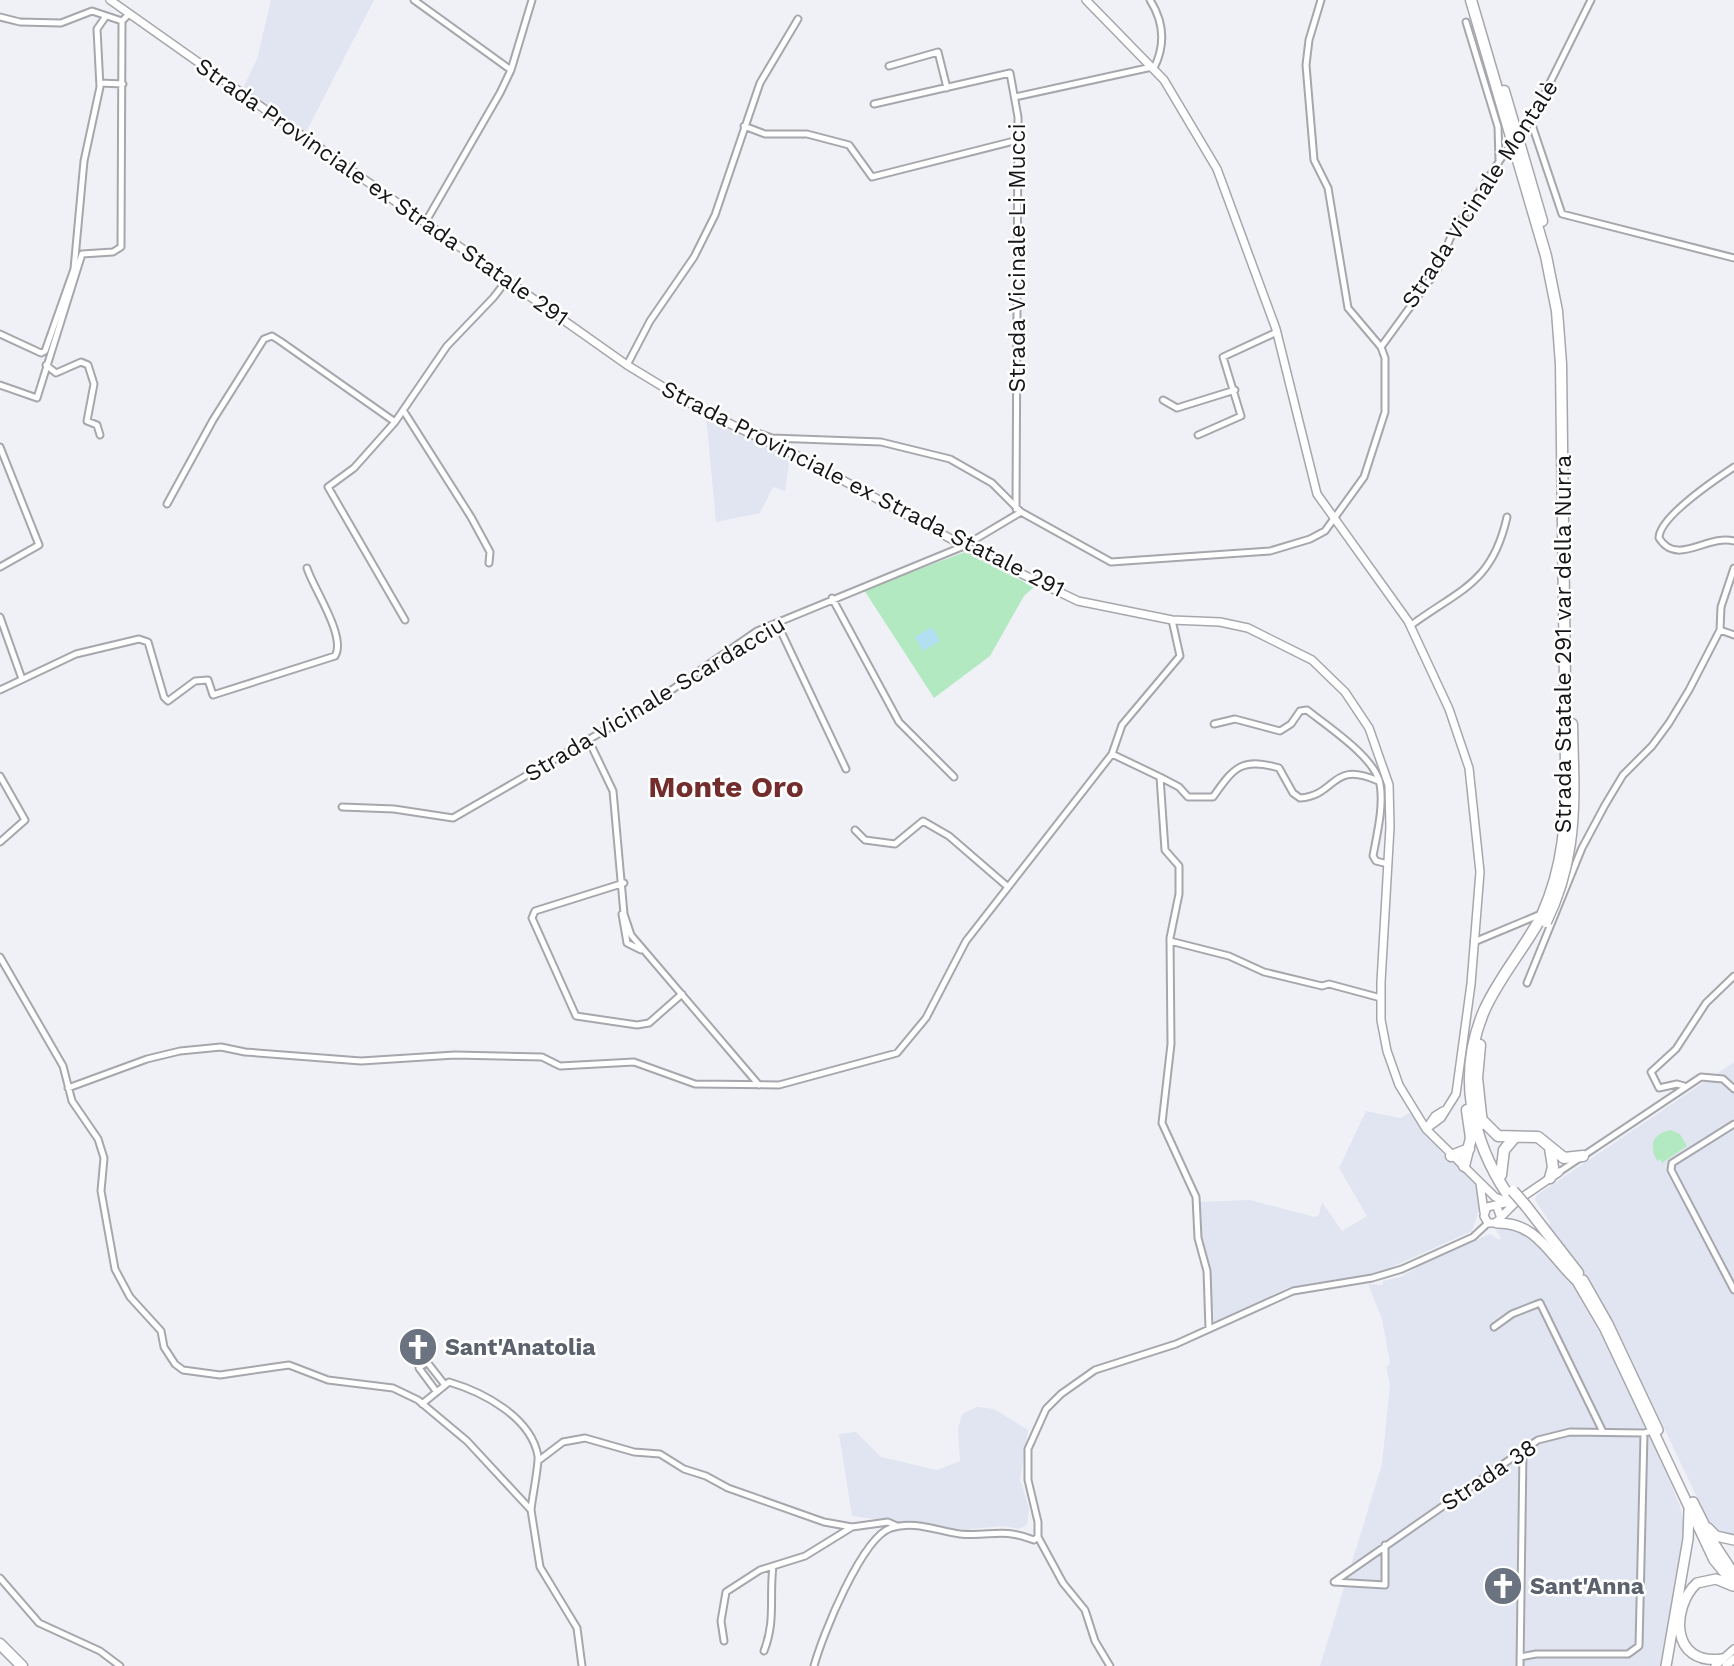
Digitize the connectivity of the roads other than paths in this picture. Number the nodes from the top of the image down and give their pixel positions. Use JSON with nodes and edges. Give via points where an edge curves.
{"nodes":[{"id":1,"x":110,"y":0,"type":"edge"},
{"id":2,"x":414,"y":0,"type":"edge"},
{"id":3,"x":532,"y":0,"type":"edge"},
{"id":4,"x":1086,"y":0,"type":"edge"},
{"id":5,"x":1150,"y":0,"type":"edge"},
{"id":6,"x":1321,"y":0,"type":"edge"},
{"id":7,"x":1471,"y":0,"type":"edge"},
{"id":8,"x":1478,"y":0,"type":"edge"},
{"id":9,"x":1591,"y":0,"type":"edge"},
{"id":10,"x":129,"y":14,"type":"junction"},
{"id":11,"x":106,"y":16,"type":"junction"},
{"id":12,"x":0,"y":17,"type":"edge"},
{"id":13,"x":798,"y":19,"type":"dead end"},
{"id":14,"x":122,"y":21,"type":"junction"},
{"id":15,"x":1466,"y":22,"type":"dead end"},
{"id":16,"x":889,"y":66,"type":"dead end"},
{"id":17,"x":1154,"y":67,"type":"junction"},
{"id":18,"x":511,"y":70,"type":"junction"},
{"id":19,"x":100,"y":83,"type":"junction"},
{"id":20,"x":123,"y":84,"type":"junction"},
{"id":21,"x":947,"y":88,"type":"junction"},
{"id":22,"x":1015,"y":97,"type":"junction"},
{"id":23,"x":874,"y":104,"type":"dead end"},
{"id":24,"x":1529,"y":124,"type":"junction"},
{"id":25,"x":744,"y":126,"type":"junction"},
{"id":26,"x":1018,"y":140,"type":"junction"},
{"id":27,"x":1500,"y":159,"type":"junction"},
{"id":28,"x":425,"y":223,"type":"junction"},
{"id":29,"x":1734,"y":257,"type":"edge"},
{"id":30,"x":506,"y":280,"type":"junction"},
{"id":31,"x":1277,"y":332,"type":"junction"},
{"id":32,"x":0,"y":334,"type":"edge"},
{"id":33,"x":1563,"y":335,"type":"junction"},
{"id":34,"x":1381,"y":346,"type":"junction"},
{"id":35,"x":46,"y":365,"type":"junction"},
{"id":36,"x":627,"y":365,"type":"junction"},
{"id":37,"x":0,"y":385,"type":"edge"},
{"id":38,"x":1235,"y":390,"type":"junction"},
{"id":39,"x":1163,"y":400,"type":"dead end"},
{"id":40,"x":403,"y":410,"type":"junction"},
{"id":41,"x":395,"y":422,"type":"junction"},
{"id":42,"x":727,"y":423,"type":"junction"},
{"id":43,"x":100,"y":435,"type":"dead end"},
{"id":44,"x":1198,"y":435,"type":"dead end"},
{"id":45,"x":0,"y":447,"type":"edge"},
{"id":46,"x":1734,"y":467,"type":"edge"},
{"id":47,"x":167,"y":504,"type":"dead end"},
{"id":48,"x":1018,"y":510,"type":"junction"},
{"id":49,"x":1507,"y":517,"type":"dead end"},
{"id":50,"x":1334,"y":518,"type":"junction"},
{"id":51,"x":1734,"y":541,"type":"edge"},
{"id":52,"x":964,"y":546,"type":"junction"},
{"id":53,"x":489,"y":563,"type":"dead end"},
{"id":54,"x":0,"y":568,"type":"edge"},
{"id":55,"x":307,"y":568,"type":"dead end"},
{"id":56,"x":1734,"y":568,"type":"edge"},
{"id":57,"x":832,"y":598,"type":"junction"},
{"id":58,"x":0,"y":617,"type":"edge"},
{"id":59,"x":405,"y":620,"type":"dead end"},
{"id":60,"x":1172,"y":620,"type":"junction"},
{"id":61,"x":777,"y":622,"type":"junction"},
{"id":62,"x":1410,"y":625,"type":"junction"},
{"id":63,"x":1720,"y":630,"type":"junction"},
{"id":64,"x":1734,"y":635,"type":"edge"},
{"id":65,"x":22,"y":679,"type":"junction"},
{"id":66,"x":0,"y":690,"type":"edge"},
{"id":67,"x":1214,"y":724,"type":"dead end"},
{"id":68,"x":587,"y":742,"type":"junction"},
{"id":69,"x":1112,"y":754,"type":"junction"},
{"id":70,"x":846,"y":769,"type":"dead end"},
{"id":71,"x":0,"y":776,"type":"edge"},
{"id":72,"x":954,"y":777,"type":"dead end"},
{"id":73,"x":1160,"y":777,"type":"junction"},
{"id":74,"x":1380,"y":782,"type":"junction"},
{"id":75,"x":342,"y":807,"type":"dead end"},
{"id":76,"x":855,"y":830,"type":"dead end"},
{"id":77,"x":0,"y":842,"type":"edge"},
{"id":78,"x":1388,"y":864,"type":"junction"},
{"id":79,"x":622,"y":883,"type":"junction"},
{"id":80,"x":1008,"y":887,"type":"junction"},
{"id":81,"x":1560,"y":908,"type":"junction"},
{"id":82,"x":1543,"y":921,"type":"junction"},
{"id":83,"x":1170,"y":941,"type":"junction"},
{"id":84,"x":1474,"y":942,"type":"junction"},
{"id":85,"x":0,"y":957,"type":"edge"},
{"id":86,"x":1734,"y":976,"type":"edge"},
{"id":87,"x":1527,"y":983,"type":"dead end"},
{"id":88,"x":682,"y":994,"type":"junction"},
{"id":89,"x":1381,"y":998,"type":"junction"},
{"id":90,"x":759,"y":1085,"type":"junction"},
{"id":91,"x":1684,"y":1086,"type":"junction"},
{"id":92,"x":68,"y":1088,"type":"junction"},
{"id":93,"x":1469,"y":1089,"type":"junction"},
{"id":94,"x":1734,"y":1089,"type":"edge"},
{"id":95,"x":1410,"y":1107,"type":"junction"},
{"id":96,"x":1438,"y":1117,"type":"junction"},
{"id":97,"x":1480,"y":1119,"type":"junction"},
{"id":98,"x":1734,"y":1125,"type":"edge"},
{"id":99,"x":1426,"y":1129,"type":"junction"},
{"id":100,"x":1515,"y":1137,"type":"junction"},
{"id":101,"x":1440,"y":1146,"type":"junction"},
{"id":102,"x":1469,"y":1149,"type":"junction"},
{"id":103,"x":1553,"y":1151,"type":"junction"},
{"id":104,"x":1451,"y":1156,"type":"junction"},
{"id":105,"x":1583,"y":1156,"type":"junction"},
{"id":106,"x":1464,"y":1166,"type":"junction"},
{"id":107,"x":1502,"y":1175,"type":"junction"},
{"id":108,"x":1554,"y":1175,"type":"junction"},
{"id":109,"x":1480,"y":1182,"type":"junction"},
{"id":110,"x":1488,"y":1191,"type":"junction"},
{"id":111,"x":1515,"y":1201,"type":"junction"},
{"id":112,"x":1496,"y":1207,"type":"junction"},
{"id":113,"x":1484,"y":1212,"type":"junction"},
{"id":114,"x":1496,"y":1220,"type":"junction"},
{"id":115,"x":1576,"y":1276,"type":"junction"},
{"id":116,"x":1734,"y":1290,"type":"edge"},
{"id":117,"x":1493,"y":1327,"type":"dead end"},
{"id":118,"x":1209,"y":1329,"type":"junction"},
{"id":119,"x":445,"y":1385,"type":"junction"},
{"id":120,"x":436,"y":1391,"type":"junction"},
{"id":121,"x":422,"y":1404,"type":"junction"},
{"id":122,"x":1603,"y":1432,"type":"junction"},
{"id":123,"x":1648,"y":1432,"type":"junction"},
{"id":124,"x":1523,"y":1451,"type":"junction"},
{"id":125,"x":538,"y":1461,"type":"junction"},
{"id":126,"x":1689,"y":1508,"type":"junction"},
{"id":127,"x":531,"y":1510,"type":"junction"},
{"id":128,"x":1702,"y":1522,"type":"junction"},
{"id":129,"x":897,"y":1526,"type":"junction"},
{"id":130,"x":852,"y":1527,"type":"junction"},
{"id":131,"x":1038,"y":1537,"type":"junction"},
{"id":132,"x":1734,"y":1540,"type":"edge"},
{"id":133,"x":1385,"y":1545,"type":"junction"},
{"id":134,"x":773,"y":1566,"type":"junction"},
{"id":135,"x":1734,"y":1574,"type":"edge"},
{"id":136,"x":0,"y":1577,"type":"edge"},
{"id":137,"x":1734,"y":1586,"type":"edge"},
{"id":138,"x":724,"y":1641,"type":"dead end"},
{"id":139,"x":0,"y":1644,"type":"edge"},
{"id":140,"x":1734,"y":1649,"type":"edge"},
{"id":141,"x":764,"y":1651,"type":"dead end"},
{"id":142,"x":0,"y":1653,"type":"edge"},
{"id":143,"x":1520,"y":1657,"type":"junction"},
{"id":144,"x":1734,"y":1659,"type":"edge"},
{"id":145,"x":1695,"y":1663,"type":"edge"},
{"id":146,"x":1721,"y":1664,"type":"edge"},
{"id":147,"x":13,"y":1666,"type":"edge"},
{"id":148,"x":22,"y":1666,"type":"edge"},
{"id":149,"x":120,"y":1666,"type":"edge"},
{"id":150,"x":582,"y":1666,"type":"edge"},
{"id":151,"x":814,"y":1666,"type":"edge"},
{"id":152,"x":1110,"y":1666,"type":"edge"},
{"id":153,"x":1520,"y":1666,"type":"edge"},
{"id":154,"x":1666,"y":1666,"type":"edge"}],
"edges":[{"from":1,"to":10,"type":"street","name":"Strada Provinciale ex Strada Statale 291"},
{"from":2,"to":18,"type":"street"},
{"from":3,"to":18,"type":"street"},
{"from":4,"to":17,"type":"street"},
{"from":5,"to":17,"type":"street","via":[[1161,16],[1161,55]]},
{"from":6,"to":34,"type":"street","via":[[1306,65],[1314,159],[1328,188],[1348,308]]},
{"from":7,"to":33,"type":"highway","name":"Strada Statale 291 var della Nurra","via":[[1546,256]]},
{"from":8,"to":33,"type":"highway","name":"Strada Statale 291 var della Nurra","via":[[1553,259]]},
{"from":9,"to":24,"type":"street","name":"Strada Vicinale Montalè"},
{"from":10,"to":14,"type":"street"},
{"from":10,"to":28,"type":"street","name":"Strada Provinciale ex Strada Statale 291"},
{"from":11,"to":12,"type":"street","via":[[82,12],[61,23]]},
{"from":11,"to":14,"type":"street"},
{"from":11,"to":19,"type":"street","via":[[97,29]]},
{"from":13,"to":25,"type":"street","via":[[760,83]]},
{"from":14,"to":20,"type":"street"},
{"from":15,"to":27,"type":"street","via":[[1498,127]]},
{"from":16,"to":21,"type":"street","via":[[938,52]]},
{"from":17,"to":22,"type":"street"},
{"from":17,"to":31,"type":"street","via":[[1217,169]]},
{"from":18,"to":28,"type":"street"},
{"from":19,"to":20,"type":"street"},
{"from":19,"to":32,"type":"street","via":[[83,161],[74,269],[45,351]]},
{"from":20,"to":35,"type":"street","via":[[121,247],[113,252],[82,254]]},
{"from":21,"to":22,"type":"street","name":"Strada Vicinale Li Mucci","via":[[1010,73]]},
{"from":21,"to":23,"type":"street","name":"Strada Vicinale Li Mucci"},
{"from":22,"to":26,"type":"street","name":"Strada Vicinale Li Mucci"},
{"from":24,"to":27,"type":"street","name":"Strada Vicinale Montalè","bridge":true},
{"from":24,"to":29,"type":"street","via":[[1562,214]]},
{"from":25,"to":26,"type":"street","via":[[765,134],[807,134],[849,145],[872,177]]},
{"from":25,"to":36,"type":"street","via":[[716,212],[694,257],[650,321]]},
{"from":26,"to":48,"type":"street","name":"Strada Vicinale Li Mucci"},
{"from":27,"to":34,"type":"street","name":"Strada Vicinale Montalè","via":[[1452,234],[1437,270]]},
{"from":28,"to":30,"type":"street","name":"Strada Provinciale ex Strada Statale 291"},
{"from":30,"to":36,"type":"street","name":"Strada Provinciale ex Strada Statale 291"},
{"from":30,"to":40,"type":"street","via":[[446,346]]},
{"from":31,"to":38,"type":"street","via":[[1223,357]]},
{"from":31,"to":50,"type":"street","via":[[1313,484]]},
{"from":33,"to":82,"type":"highway","name":"Strada Statale 291 var della Nurra","bridge":true,"via":[[1570,765],[1562,856]]},
{"from":34,"to":50,"type":"street","via":[[1385,412],[1364,477]]},
{"from":35,"to":37,"type":"street","via":[[37,398]]},
{"from":35,"to":43,"type":"street","via":[[56,373],[81,362],[88,365],[94,384],[87,421],[97,425]]},
{"from":36,"to":42,"type":"street","name":"Strada Provinciale ex Strada Statale 291"},
{"from":38,"to":39,"type":"street","via":[[1177,408]]},
{"from":38,"to":44,"type":"street","via":[[1240,417]]},
{"from":40,"to":41,"type":"street"},
{"from":40,"to":53,"type":"street","via":[[471,517],[490,552]]},
{"from":41,"to":47,"type":"street","via":[[272,336],[264,339],[218,411]]},
{"from":41,"to":59,"type":"street","via":[[354,468],[328,486]]},
{"from":42,"to":48,"type":"street","via":[[772,438],[881,442],[950,459],[992,483]]},
{"from":42,"to":52,"type":"street","name":"Strada Provinciale ex Strada Statale 291"},
{"from":45,"to":54,"type":"street","via":[[39,545]]},
{"from":46,"to":51,"type":"street","via":[[1696,494],[1659,533],[1661,543],[1681,552],[1718,540]]},
{"from":48,"to":50,"type":"street","via":[[1111,562],[1270,551],[1310,540],[1325,531]]},
{"from":48,"to":52,"type":"street","name":"Strada Vicinale Scardacciu"},
{"from":49,"to":62,"type":"street","via":[[1486,570]]},
{"from":50,"to":62,"type":"street"},
{"from":52,"to":57,"type":"street","name":"Strada Vicinale Scardacciu"},
{"from":52,"to":60,"type":"street","name":"Strada Provinciale ex Strada Statale 291","via":[[1078,601]]},
{"from":55,"to":65,"type":"street","via":[[333,625],[338,643],[335,656],[212,695],[208,680],[195,681],[168,701],[148,642],[139,639],[76,654]]},
{"from":56,"to":63,"type":"street","via":[[1721,607]]},
{"from":57,"to":61,"type":"street","name":"Strada Vicinale Scardacciu"},
{"from":57,"to":72,"type":"street","via":[[899,722]]},
{"from":58,"to":65,"type":"street"},
{"from":60,"to":69,"type":"street","via":[[1180,656],[1122,725]]},
{"from":60,"to":78,"type":"street","name":"Strada Provinciale ex Strada Statale 291","via":[[1248,628],[1312,660],[1345,692],[1369,728],[1389,785]]},
{"from":61,"to":68,"type":"street","name":"Strada Vicinale Scardacciu"},
{"from":61,"to":70,"type":"street"},
{"from":62,"to":84,"type":"street","via":[[1449,709],[1469,768],[1480,847]]},
{"from":63,"to":64,"type":"street"},
{"from":63,"to":81,"type":"street","via":[[1668,723],[1623,775],[1582,848]]},
{"from":65,"to":66,"type":"street"},
{"from":67,"to":74,"type":"street","via":[[1235,719],[1280,731],[1300,710],[1307,710],[1357,749]]},
{"from":68,"to":75,"type":"street","name":"Strada Vicinale Scardacciu","via":[[453,818]]},
{"from":68,"to":79,"type":"street","via":[[613,791]]},
{"from":69,"to":73,"type":"street"},
{"from":69,"to":80,"type":"street"},
{"from":71,"to":77,"type":"street","via":[[24,820]]},
{"from":73,"to":74,"type":"street","via":[[1188,797],[1213,797],[1240,765],[1250,763],[1279,768],[1300,798],[1353,772]]},
{"from":73,"to":83,"type":"street","via":[[1165,850],[1179,866],[1180,894]]},
{"from":74,"to":78,"type":"street","via":[[1373,856]]},
{"from":76,"to":80,"type":"street","via":[[865,841],[895,844],[923,821],[949,836]]},
{"from":78,"to":89,"type":"street","name":"Strada Provinciale ex Strada Statale 291"},
{"from":79,"to":88,"type":"street","via":[[631,935]]},
{"from":79,"to":88,"type":"street","via":[[535,911],[532,918],[576,1016],[649,1023]]},
{"from":80,"to":90,"type":"street","via":[[966,941],[926,1018],[897,1053],[802,1081]]},
{"from":81,"to":84,"type":"street"},
{"from":81,"to":87,"type":"street"},
{"from":82,"to":93,"type":"highway","name":"Strada Statale 291 var della Nurra","via":[[1485,1010],[1474,1045]]},
{"from":82,"to":97,"type":"highway","name":"Strada Statale 291 var della Nurra","via":[[1488,1019],[1481,1041],[1477,1078]]},
{"from":83,"to":89,"type":"street","via":[[1229,956],[1264,972]]},
{"from":83,"to":118,"type":"street","via":[[1171,1044],[1162,1123],[1196,1197],[1198,1238],[1207,1271]]},
{"from":84,"to":96,"type":"street","via":[[1458,1085]]},
{"from":85,"to":92,"type":"street","via":[[55,1050]]},
{"from":86,"to":91,"type":"street","via":[[1706,1003],[1676,1049],[1651,1072],[1659,1088]]},
{"from":88,"to":90,"type":"street"},
{"from":89,"to":95,"type":"street","name":"Strada Provinciale ex Strada Statale 291","via":[[1387,1051]]},
{"from":90,"to":92,"type":"street","via":[[695,1084],[634,1062],[560,1066],[542,1058],[455,1055],[361,1061],[221,1047],[147,1059]]},
{"from":91,"to":94,"type":"street","via":[[1713,1076]]},
{"from":91,"to":105,"type":"street"},
{"from":92,"to":121,"type":"street","via":[[102,1149],[101,1191],[115,1269],[130,1297],[161,1331],[175,1364],[183,1370],[220,1375],[289,1365],[328,1380],[393,1388]]},
{"from":93,"to":102,"type":"highway"},
{"from":93,"to":111,"type":"highway","name":"Strada Statale 291 var della Nurra","via":[[1480,1145]]},
{"from":95,"to":96,"type":"street"},
{"from":95,"to":99,"type":"street","name":"Strada Provinciale ex Strada Statale 291"},
{"from":96,"to":99,"type":"street"},
{"from":96,"to":101,"type":"street"},
{"from":97,"to":100,"type":"highway","via":[[1498,1136]]},
{"from":97,"to":107,"type":"highway","name":"Strada Statale 291 var della Nurra"},
{"from":98,"to":116,"type":"street","via":[[1672,1163],[1671,1170]]},
{"from":99,"to":101,"type":"street","name":"Strada Provinciale ex Strada Statale 291"},
{"from":100,"to":103,"type":"highway","via":[[1538,1137]]},
{"from":100,"to":107,"type":"highway","via":[[1504,1150]]},
{"from":101,"to":104,"type":"street","name":"Strada Provinciale ex Strada Statale 291"},
{"from":102,"to":104,"type":"highway"},
{"from":102,"to":106,"type":"highway"},
{"from":103,"to":105,"type":"highway","via":[[1564,1158]]},
{"from":103,"to":108,"type":"highway"},
{"from":104,"to":106,"type":"street","name":"Strada Provinciale ex Strada Statale 291"},
{"from":105,"to":108,"type":"street"},
{"from":106,"to":109,"type":"street","name":"Strada Provinciale ex Strada Statale 291"},
{"from":107,"to":111,"type":"highway","name":"Strada Statale 291 var della Nurra"},
{"from":108,"to":111,"type":"street"},
{"from":109,"to":110,"type":"street","name":"Strada Provinciale ex Strada Statale 291"},
{"from":109,"to":113,"type":"street"},
{"from":110,"to":111,"type":"street","via":[[1494,1197]]},
{"from":110,"to":112,"type":"street","name":"Strada Provinciale ex Strada Statale 291"},
{"from":111,"to":112,"type":"street"},
{"from":111,"to":114,"type":"street"},
{"from":111,"to":115,"type":"highway","name":"Strada Statale 291 var della Nurra"},
{"from":112,"to":113,"type":"street"},
{"from":112,"to":114,"type":"street","name":"Strada Provinciale ex Strada Statale 291"},
{"from":113,"to":114,"type":"street"},
{"from":114,"to":115,"type":"main road","via":[[1532,1231]]},
{"from":114,"to":118,"type":"street","via":[[1473,1237],[1402,1269],[1300,1288]]},
{"from":115,"to":123,"type":"main road","name":"Strada Statale 291 var della Nurra","via":[[1605,1329]]},
{"from":115,"to":128,"type":"main road","name":"Strada Statale 291 var della Nurra","via":[[1608,1324]]},
{"from":117,"to":122,"type":"street","via":[[1540,1303]]},
{"from":118,"to":131,"type":"street","via":[[1102,1367],[1046,1409],[1026,1464]]},
{"from":119,"to":120,"type":"street"},
{"from":119,"to":120,"type":"street","via":[[426,1362],[419,1368]]},
{"from":119,"to":125,"type":"street","via":[[467,1387],[496,1402],[531,1441]]},
{"from":120,"to":121,"type":"street"},
{"from":121,"to":127,"type":"street","via":[[467,1441]]},
{"from":122,"to":123,"type":"street","name":"Strada 38"},
{"from":122,"to":124,"type":"street","name":"Strada 38","via":[[1556,1434]]},
{"from":123,"to":126,"type":"main road","name":"Strada Statale 291 var della Nurra"},
{"from":123,"to":143,"type":"street","via":[[1639,1646],[1629,1654]]},
{"from":124,"to":133,"type":"street","name":"Strada 38"},
{"from":124,"to":143,"type":"street"},
{"from":125,"to":127,"type":"street"},
{"from":125,"to":130,"type":"street","via":[[563,1442],[585,1438],[660,1454],[728,1488],[824,1522]]},
{"from":126,"to":137,"type":"main road","name":"Strada Statale 291 var della Nurra","via":[[1714,1559]]},
{"from":126,"to":154,"type":"main road"},
{"from":127,"to":150,"type":"street","via":[[540,1567],[577,1628]]},
{"from":128,"to":132,"type":"main road","via":[[1716,1536]]},
{"from":128,"to":135,"type":"main road","name":"Strada Statale 291 var della Nurra"},
{"from":129,"to":130,"type":"street","via":[[888,1522]]},
{"from":129,"to":131,"type":"street","via":[[960,1534],[1009,1531],[1034,1540]]},
{"from":129,"to":151,"type":"street","via":[[872,1541],[827,1625]]},
{"from":130,"to":134,"type":"street","via":[[805,1556]]},
{"from":131,"to":152,"type":"street","via":[[1063,1583],[1085,1610],[1095,1641]]},
{"from":133,"to":133,"type":"street","name":"Strada 38","via":[[1354,1567],[1334,1582],[1385,1585]]},
{"from":134,"to":138,"type":"street","via":[[726,1592]]},
{"from":134,"to":141,"type":"street","via":[[773,1627]]},
{"from":136,"to":149,"type":"street","via":[[39,1623],[100,1651]]},
{"from":137,"to":145,"type":"main road","via":[[1708,1578],[1689,1591],[1679,1635]]},
{"from":139,"to":148,"type":"highway"},
{"from":140,"to":146,"type":"street"},
{"from":142,"to":147,"type":"highway"},
{"from":143,"to":153,"type":"street"},
{"from":144,"to":146,"type":"street"},
{"from":145,"to":146,"type":"main road"}]}
